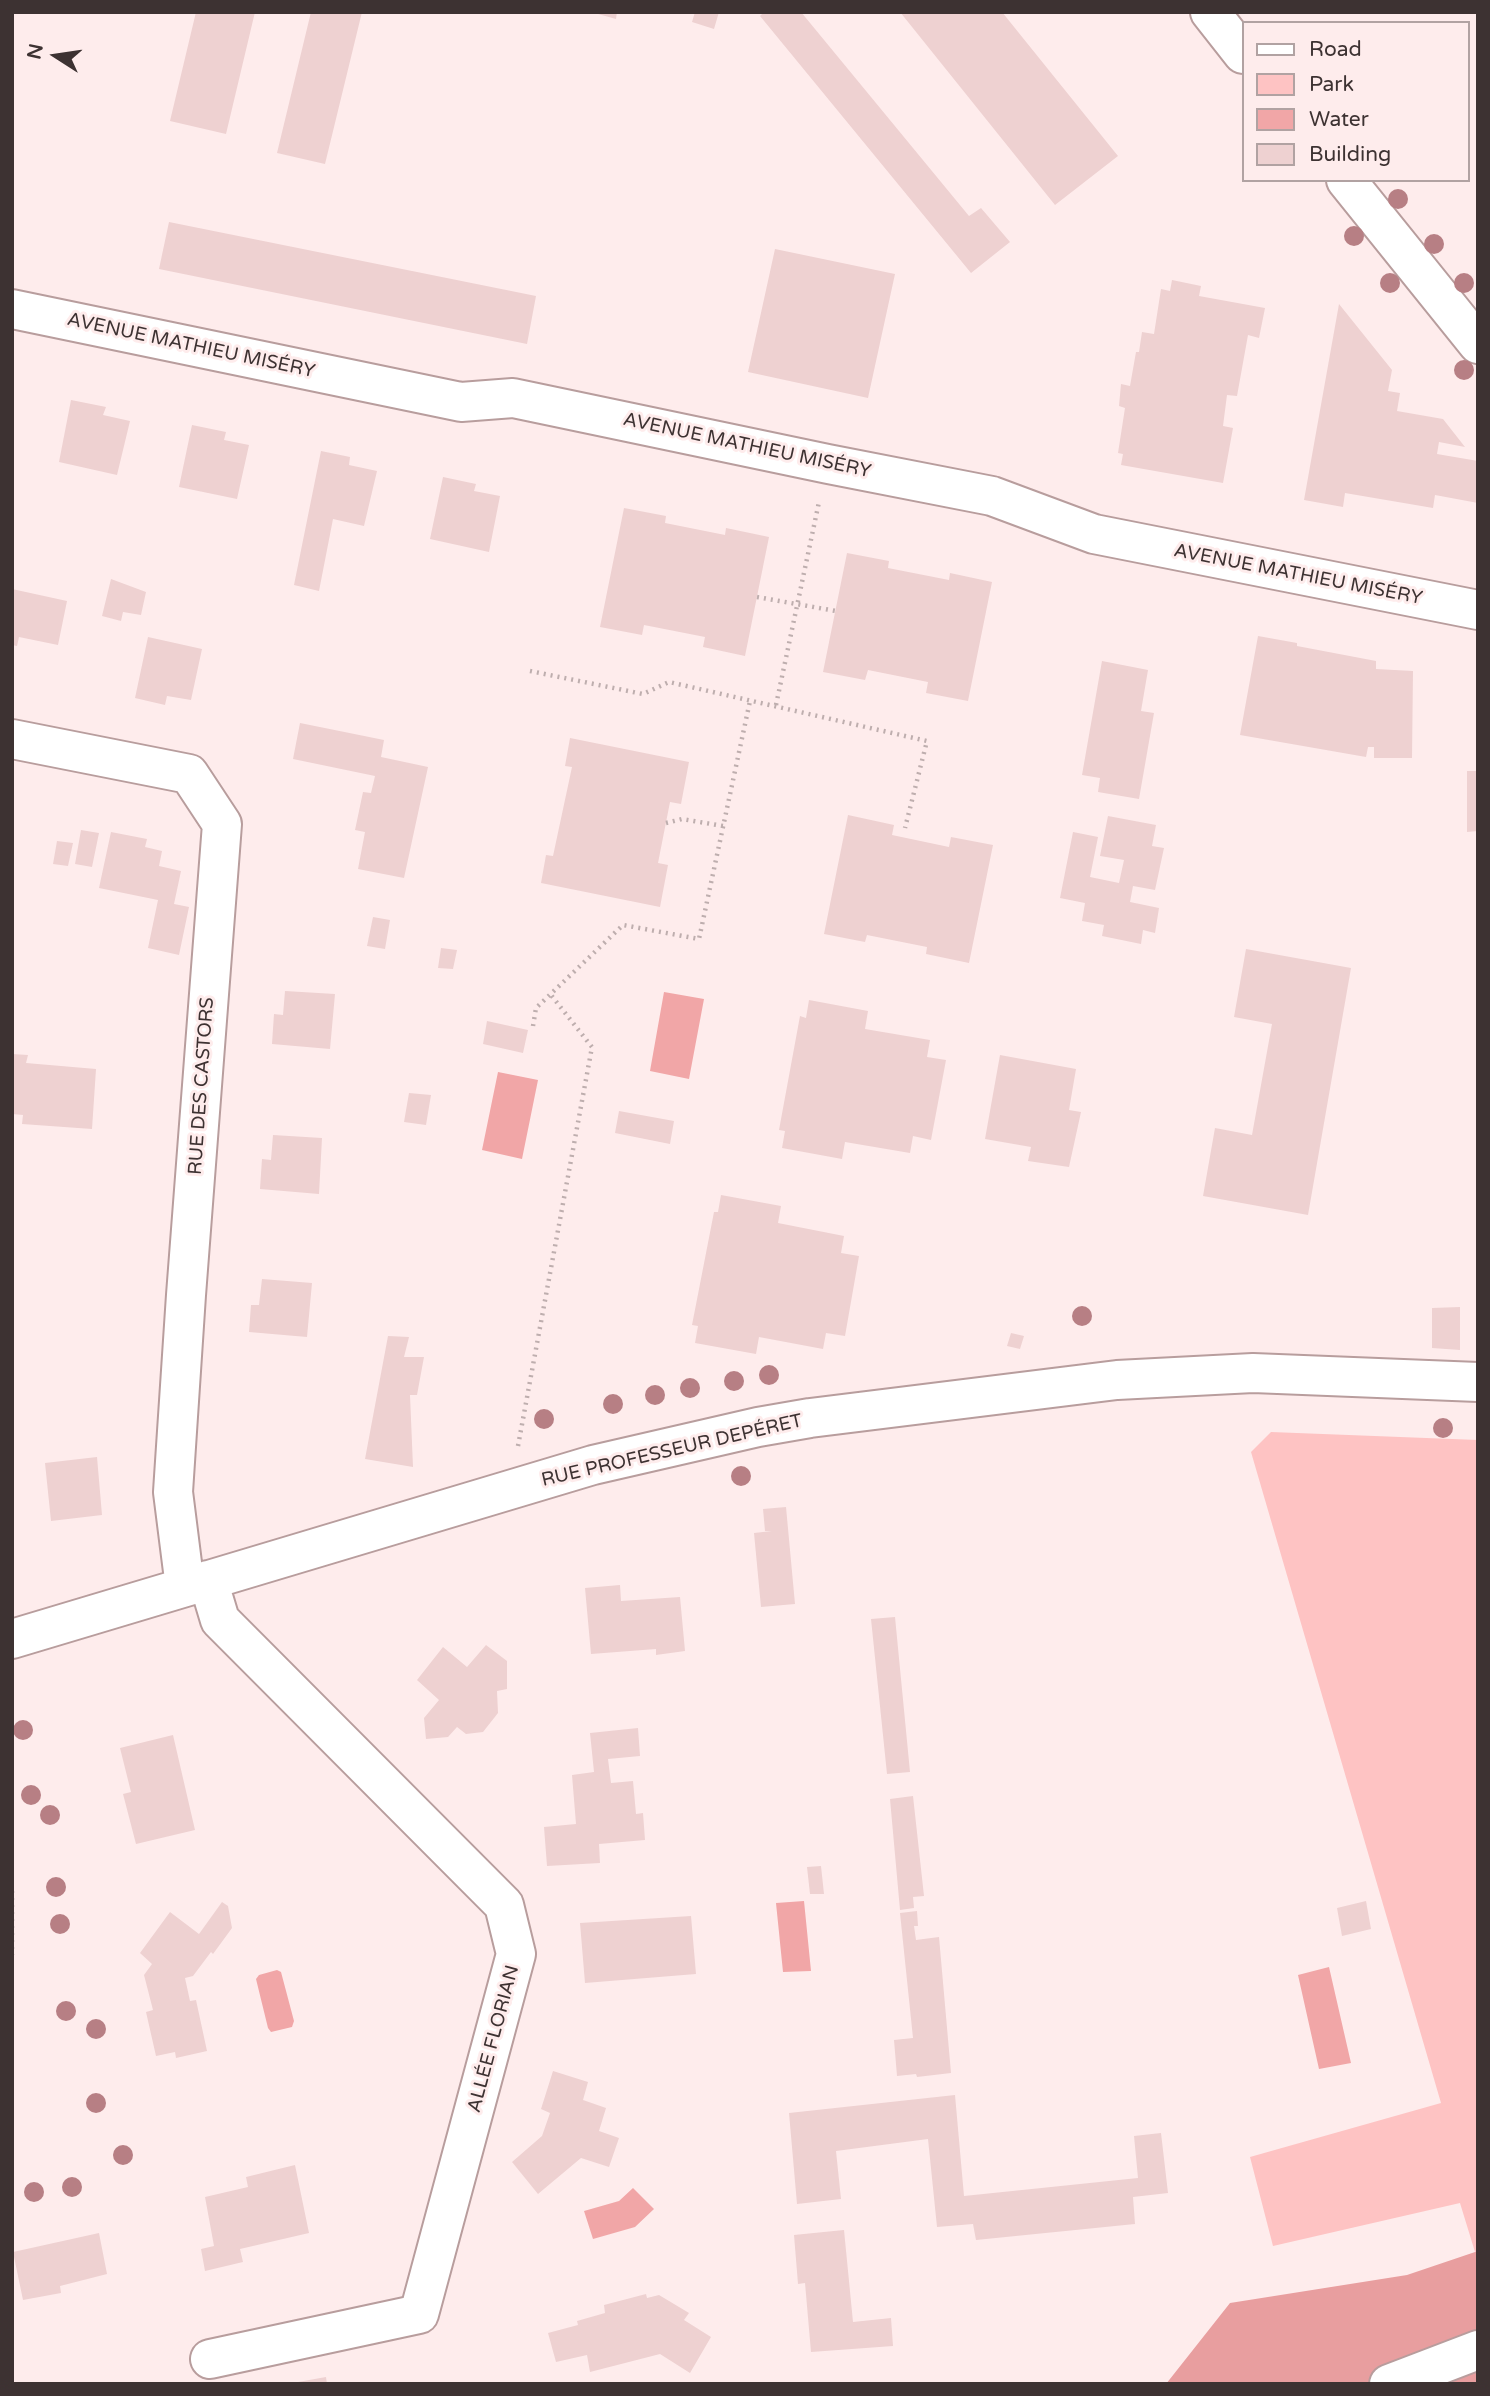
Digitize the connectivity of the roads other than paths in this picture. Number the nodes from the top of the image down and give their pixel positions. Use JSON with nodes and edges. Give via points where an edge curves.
{"nodes":[{"id":1,"x":1210,"y":12,"type":"edge"},
{"id":2,"x":1242,"y":53,"type":"edge"},
{"id":3,"x":1348,"y":182,"type":"edge"},
{"id":4,"x":12,"y":309,"type":"edge"},
{"id":5,"x":1478,"y":344,"type":"edge"},
{"id":6,"x":1478,"y":610,"type":"edge"},
{"id":7,"x":12,"y":739,"type":"edge"},
{"id":8,"x":1478,"y":1382,"type":"edge"},
{"id":9,"x":197,"y":1584,"type":"junction"},
{"id":10,"x":12,"y":1639,"type":"edge"},
{"id":11,"x":1478,"y":2350,"type":"edge"},
{"id":12,"x":210,"y":2359,"type":"dead end"},
{"id":13,"x":1389,"y":2384,"type":"edge"}],
"edges":[{"from":1,"to":2,"type":"street"},
{"from":3,"to":5,"type":"street"},
{"from":4,"to":6,"type":"street","name":"AVENUE MATHIEU MISÉRY","via":[[461,402],[513,398],[992,496],[1094,534]]},
{"from":7,"to":9,"type":"street","name":"RUE DES CASTORS","via":[[189,774],[222,824],[173,1492]]},
{"from":8,"to":9,"type":"street","name":"RUE PROFESSEUR DEPÉRET","via":[[1222,1374],[1117,1380],[810,1418],[593,1465]]},
{"from":9,"to":10,"type":"street","name":"RUE PROFESSEUR DEPÉRET"},
{"from":9,"to":12,"type":"street","name":"ALLÉE FLORIAN","via":[[220,1620],[504,1905],[516,1954],[419,2314]]},
{"from":11,"to":13,"type":"street"}]}
